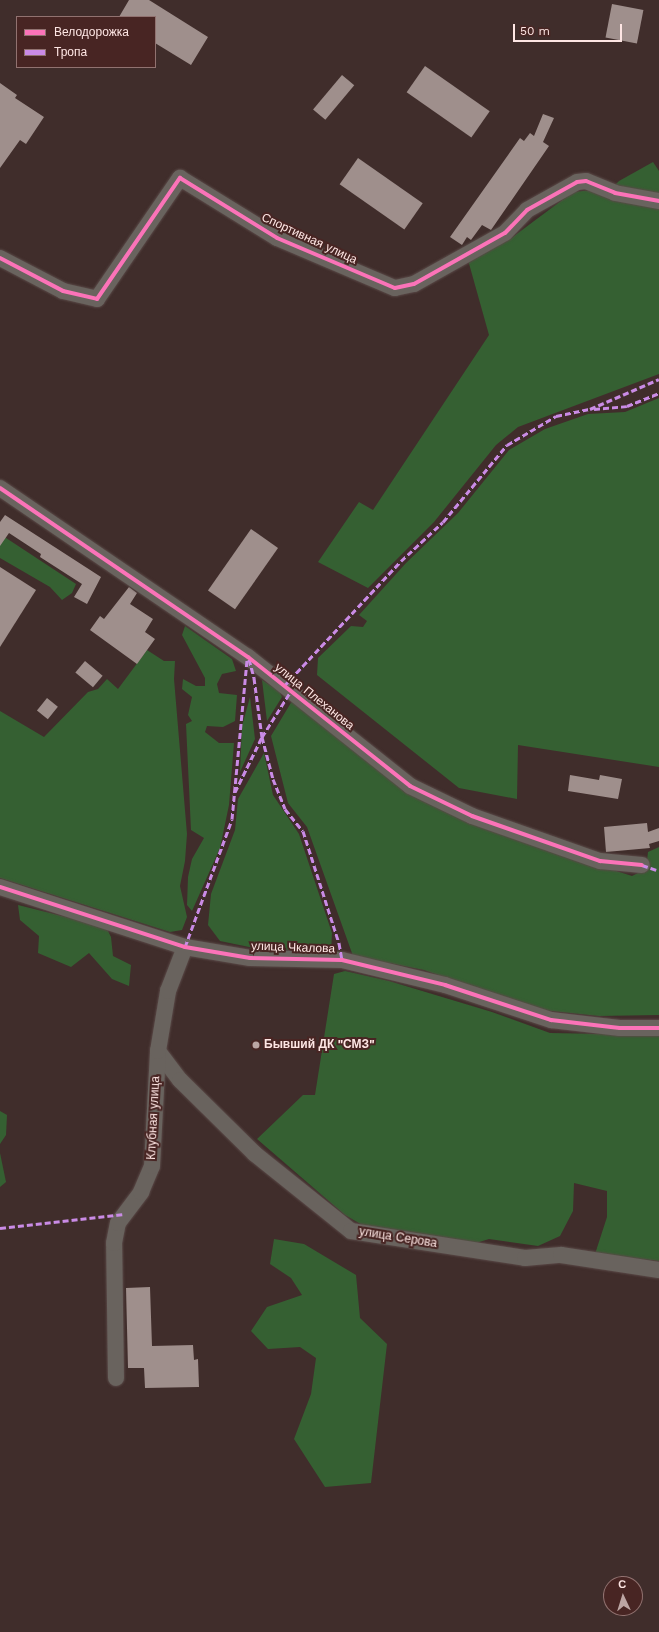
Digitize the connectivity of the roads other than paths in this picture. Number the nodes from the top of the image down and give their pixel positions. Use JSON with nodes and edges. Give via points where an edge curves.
{"nodes":[{"id":1,"x":659,"y":201,"type":"edge"},
{"id":2,"x":0,"y":258,"type":"edge"},
{"id":3,"x":0,"y":488,"type":"edge"},
{"id":4,"x":642,"y":865,"type":"dead end"},
{"id":5,"x":0,"y":888,"type":"edge"},
{"id":6,"x":185,"y":947,"type":"junction"},
{"id":7,"x":659,"y":1028,"type":"edge"},
{"id":8,"x":158,"y":1051,"type":"junction"},
{"id":9,"x":659,"y":1270,"type":"edge"},
{"id":10,"x":116,"y":1378,"type":"dead end"}],
"edges":[{"from":1,"to":2,"type":"street","name":"Спортивная улица","via":[[615,193],[586,181],[577,182],[527,210],[505,233],[414,284],[395,288],[277,238],[180,178],[97,299],[63,291]]},
{"from":3,"to":4,"type":"street","name":"улица Плеханова","via":[[248,656],[410,786],[472,816],[600,861]]},
{"from":5,"to":6,"type":"street","name":"улица Чкалова"},
{"from":6,"to":7,"type":"street","name":"улица Чкалова","via":[[250,958],[342,960],[445,985],[551,1020],[620,1028]]},
{"from":6,"to":8,"type":"street","name":"Клубная улица","via":[[168,991]]},
{"from":8,"to":9,"type":"street","name":"улица Серова","via":[[180,1080],[255,1154],[351,1231],[525,1258],[561,1255]]},
{"from":8,"to":10,"type":"street","name":"Клубная улица","via":[[152,1166],[141,1192],[118,1223],[114,1243]]}]}
